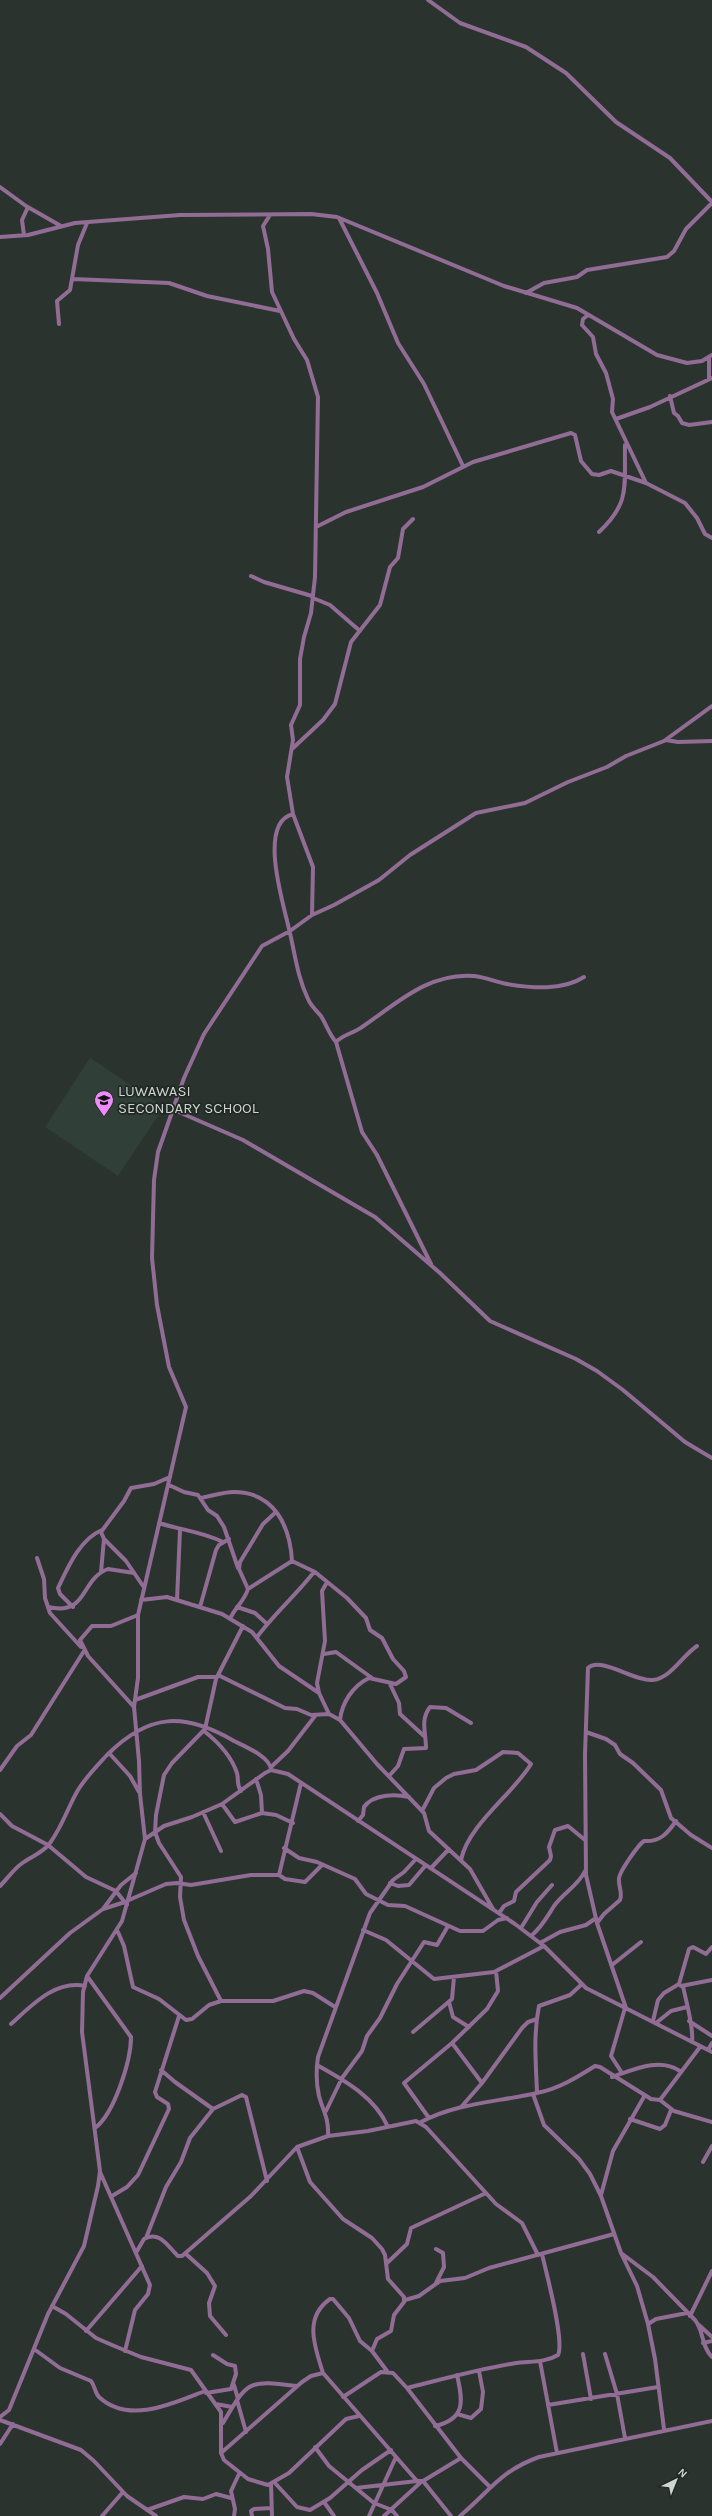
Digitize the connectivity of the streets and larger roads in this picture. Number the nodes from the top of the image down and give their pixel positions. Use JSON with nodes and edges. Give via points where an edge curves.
{"nodes":[{"id":1,"x":428,"y":0,"type":"edge"},
{"id":2,"x":0,"y":187,"type":"edge"},
{"id":3,"x":712,"y":202,"type":"edge"},
{"id":4,"x":28,"y":207,"type":"junction"},
{"id":5,"x":270,"y":215,"type":"junction"},
{"id":6,"x":339,"y":218,"type":"junction"},
{"id":7,"x":87,"y":223,"type":"junction"},
{"id":8,"x":61,"y":226,"type":"junction"},
{"id":9,"x":24,"y":235,"type":"junction"},
{"id":10,"x":0,"y":237,"type":"edge"},
{"id":11,"x":73,"y":279,"type":"junction"},
{"id":12,"x":526,"y":293,"type":"junction"},
{"id":13,"x":280,"y":311,"type":"junction"},
{"id":14,"x":588,"y":315,"type":"junction"},
{"id":15,"x":59,"y":324,"type":"dead end"},
{"id":16,"x":711,"y":356,"type":"edge"},
{"id":17,"x":711,"y":379,"type":"edge"},
{"id":18,"x":670,"y":396,"type":"junction"},
{"id":19,"x":616,"y":419,"type":"junction"},
{"id":20,"x":712,"y":422,"type":"edge"},
{"id":21,"x":625,"y":441,"type":"junction"},
{"id":22,"x":463,"y":466,"type":"junction"},
{"id":23,"x":624,"y":476,"type":"junction"},
{"id":24,"x":646,"y":482,"type":"junction"},
{"id":25,"x":413,"y":519,"type":"dead end"},
{"id":26,"x":316,"y":527,"type":"junction"},
{"id":27,"x":599,"y":532,"type":"dead end"},
{"id":28,"x":712,"y":538,"type":"edge"},
{"id":29,"x":250,"y":576,"type":"dead end"},
{"id":30,"x":313,"y":597,"type":"junction"},
{"id":31,"x":360,"y":631,"type":"junction"},
{"id":32,"x":712,"y":706,"type":"edge"},
{"id":33,"x":666,"y":740,"type":"junction"},
{"id":34,"x":712,"y":741,"type":"edge"},
{"id":35,"x":292,"y":749,"type":"junction"},
{"id":36,"x":293,"y":814,"type":"junction"},
{"id":37,"x":312,"y":915,"type":"junction"},
{"id":38,"x":290,"y":931,"type":"junction"},
{"id":39,"x":584,"y":977,"type":"dead end"},
{"id":40,"x":336,"y":1042,"type":"junction"},
{"id":41,"x":174,"y":1110,"type":"junction"},
{"id":42,"x":432,"y":1266,"type":"junction"},
{"id":43,"x":712,"y":1458,"type":"edge"},
{"id":44,"x":170,"y":1477,"type":"junction"},
{"id":45,"x":169,"y":1485,"type":"junction"},
{"id":46,"x":201,"y":1498,"type":"junction"},
{"id":47,"x":276,"y":1512,"type":"junction"},
{"id":48,"x":159,"y":1523,"type":"junction"},
{"id":49,"x":102,"y":1530,"type":"junction"},
{"id":50,"x":180,"y":1530,"type":"junction"},
{"id":51,"x":104,"y":1539,"type":"junction"},
{"id":52,"x":229,"y":1539,"type":"junction"},
{"id":53,"x":222,"y":1542,"type":"junction"},
{"id":54,"x":37,"y":1558,"type":"dead end"},
{"id":55,"x":292,"y":1561,"type":"junction"},
{"id":56,"x":238,"y":1568,"type":"junction"},
{"id":57,"x":101,"y":1572,"type":"junction"},
{"id":58,"x":314,"y":1572,"type":"junction"},
{"id":59,"x":134,"y":1573,"type":"junction"},
{"id":60,"x":326,"y":1584,"type":"junction"},
{"id":61,"x":143,"y":1587,"type":"junction"},
{"id":62,"x":248,"y":1589,"type":"junction"},
{"id":63,"x":141,"y":1600,"type":"junction"},
{"id":64,"x":177,"y":1600,"type":"junction"},
{"id":65,"x":73,"y":1607,"type":"junction"},
{"id":66,"x":200,"y":1607,"type":"junction"},
{"id":67,"x":237,"y":1607,"type":"junction"},
{"id":68,"x":48,"y":1608,"type":"junction"},
{"id":69,"x":138,"y":1614,"type":"junction"},
{"id":70,"x":230,"y":1619,"type":"junction"},
{"id":71,"x":267,"y":1624,"type":"junction"},
{"id":72,"x":243,"y":1626,"type":"junction"},
{"id":73,"x":256,"y":1637,"type":"junction"},
{"id":74,"x":697,"y":1646,"type":"dead end"},
{"id":75,"x":84,"y":1650,"type":"junction"},
{"id":76,"x":324,"y":1654,"type":"junction"},
{"id":77,"x":217,"y":1676,"type":"junction"},
{"id":78,"x":373,"y":1678,"type":"junction"},
{"id":79,"x":390,"y":1684,"type":"junction"},
{"id":80,"x":319,"y":1693,"type":"junction"},
{"id":81,"x":135,"y":1700,"type":"junction"},
{"id":82,"x":134,"y":1707,"type":"junction"},
{"id":83,"x":329,"y":1714,"type":"junction"},
{"id":84,"x":315,"y":1716,"type":"junction"},
{"id":85,"x":340,"y":1720,"type":"junction"},
{"id":86,"x":471,"y":1723,"type":"dead end"},
{"id":87,"x":206,"y":1725,"type":"junction"},
{"id":88,"x":136,"y":1730,"type":"junction"},
{"id":89,"x":204,"y":1731,"type":"junction"},
{"id":90,"x":586,"y":1732,"type":"junction"},
{"id":91,"x":424,"y":1736,"type":"junction"},
{"id":92,"x":109,"y":1753,"type":"junction"},
{"id":93,"x":271,"y":1768,"type":"junction"},
{"id":94,"x":0,"y":1770,"type":"edge"},
{"id":95,"x":389,"y":1776,"type":"junction"},
{"id":96,"x":256,"y":1779,"type":"junction"},
{"id":97,"x":301,"y":1783,"type":"junction"},
{"id":98,"x":241,"y":1791,"type":"junction"},
{"id":99,"x":140,"y":1794,"type":"junction"},
{"id":100,"x":409,"y":1797,"type":"junction"},
{"id":101,"x":222,"y":1804,"type":"junction"},
{"id":102,"x":422,"y":1811,"type":"junction"},
{"id":103,"x":203,"y":1812,"type":"junction"},
{"id":104,"x":0,"y":1814,"type":"edge"},
{"id":105,"x":262,"y":1814,"type":"junction"},
{"id":106,"x":676,"y":1821,"type":"junction"},
{"id":107,"x":358,"y":1822,"type":"junction"},
{"id":108,"x":293,"y":1823,"type":"junction"},
{"id":109,"x":155,"y":1832,"type":"junction"},
{"id":110,"x":145,"y":1839,"type":"junction"},
{"id":111,"x":585,"y":1840,"type":"junction"},
{"id":112,"x":48,"y":1845,"type":"junction"},
{"id":113,"x":284,"y":1848,"type":"junction"},
{"id":114,"x":712,"y":1848,"type":"edge"},
{"id":115,"x":450,"y":1849,"type":"junction"},
{"id":116,"x":221,"y":1851,"type":"dead end"},
{"id":117,"x":416,"y":1859,"type":"junction"},
{"id":118,"x":462,"y":1860,"type":"junction"},
{"id":119,"x":322,"y":1865,"type":"junction"},
{"id":120,"x":426,"y":1865,"type":"junction"},
{"id":121,"x":430,"y":1868,"type":"junction"},
{"id":122,"x":586,"y":1870,"type":"junction"},
{"id":123,"x":137,"y":1872,"type":"junction"},
{"id":124,"x":279,"y":1875,"type":"junction"},
{"id":125,"x":182,"y":1883,"type":"junction"},
{"id":126,"x":390,"y":1883,"type":"junction"},
{"id":127,"x":552,"y":1885,"type":"dead end"},
{"id":128,"x":0,"y":1886,"type":"edge"},
{"id":129,"x":116,"y":1891,"type":"junction"},
{"id":130,"x":379,"y":1899,"type":"junction"},
{"id":131,"x":127,"y":1902,"type":"junction"},
{"id":132,"x":103,"y":1909,"type":"junction"},
{"id":133,"x":494,"y":1909,"type":"junction"},
{"id":134,"x":499,"y":1913,"type":"junction"},
{"id":135,"x":507,"y":1918,"type":"junction"},
{"id":136,"x":597,"y":1921,"type":"junction"},
{"id":137,"x":448,"y":1926,"type":"junction"},
{"id":138,"x":521,"y":1928,"type":"junction"},
{"id":139,"x":363,"y":1930,"type":"junction"},
{"id":140,"x":118,"y":1932,"type":"junction"},
{"id":141,"x":531,"y":1936,"type":"junction"},
{"id":142,"x":641,"y":1942,"type":"dead end"},
{"id":143,"x":542,"y":1944,"type":"junction"},
{"id":144,"x":712,"y":1947,"type":"edge"},
{"id":145,"x":411,"y":1961,"type":"junction"},
{"id":146,"x":612,"y":1965,"type":"junction"},
{"id":147,"x":496,"y":1971,"type":"junction"},
{"id":148,"x":87,"y":1976,"type":"junction"},
{"id":149,"x":454,"y":1977,"type":"junction"},
{"id":150,"x":712,"y":1980,"type":"edge"},
{"id":151,"x":582,"y":1984,"type":"junction"},
{"id":152,"x":85,"y":1986,"type":"junction"},
{"id":153,"x":680,"y":1986,"type":"junction"},
{"id":154,"x":0,"y":1998,"type":"edge"},
{"id":155,"x":221,"y":2001,"type":"junction"},
{"id":156,"x":449,"y":2002,"type":"junction"},
{"id":157,"x":335,"y":2007,"type":"junction"},
{"id":158,"x":686,"y":2007,"type":"junction"},
{"id":159,"x":626,"y":2008,"type":"junction"},
{"id":160,"x":179,"y":2016,"type":"junction"},
{"id":161,"x":537,"y":2019,"type":"junction"},
{"id":162,"x":689,"y":2021,"type":"junction"},
{"id":163,"x":655,"y":2022,"type":"junction"},
{"id":164,"x":11,"y":2024,"type":"dead end"},
{"id":165,"x":469,"y":2027,"type":"junction"},
{"id":166,"x":413,"y":2032,"type":"dead end"},
{"id":167,"x":712,"y":2036,"type":"edge"},
{"id":168,"x":692,"y":2042,"type":"junction"},
{"id":169,"x":452,"y":2043,"type":"junction"},
{"id":170,"x":712,"y":2043,"type":"edge"},
{"id":171,"x":700,"y":2047,"type":"junction"},
{"id":172,"x":710,"y":2051,"type":"edge"},
{"id":173,"x":317,"y":2065,"type":"junction"},
{"id":174,"x":161,"y":2070,"type":"junction"},
{"id":175,"x":326,"y":2070,"type":"junction"},
{"id":176,"x":680,"y":2071,"type":"junction"},
{"id":177,"x":622,"y":2073,"type":"junction"},
{"id":178,"x":317,"y":2074,"type":"junction"},
{"id":179,"x":612,"y":2077,"type":"junction"},
{"id":180,"x":342,"y":2078,"type":"junction"},
{"id":181,"x":482,"y":2083,"type":"junction"},
{"id":182,"x":535,"y":2093,"type":"junction"},
{"id":183,"x":645,"y":2095,"type":"junction"},
{"id":184,"x":660,"y":2100,"type":"junction"},
{"id":185,"x":462,"y":2106,"type":"junction"},
{"id":186,"x":213,"y":2109,"type":"junction"},
{"id":187,"x":671,"y":2110,"type":"junction"},
{"id":188,"x":326,"y":2111,"type":"junction"},
{"id":189,"x":429,"y":2118,"type":"junction"},
{"id":190,"x":630,"y":2119,"type":"junction"},
{"id":191,"x":421,"y":2122,"type":"junction"},
{"id":192,"x":712,"y":2122,"type":"edge"},
{"id":193,"x":388,"y":2127,"type":"junction"},
{"id":194,"x":95,"y":2128,"type":"junction"},
{"id":195,"x":328,"y":2136,"type":"junction"},
{"id":196,"x":712,"y":2146,"type":"edge"},
{"id":197,"x":296,"y":2148,"type":"junction"},
{"id":198,"x":703,"y":2162,"type":"dead end"},
{"id":199,"x":100,"y":2171,"type":"junction"},
{"id":200,"x":267,"y":2181,"type":"junction"},
{"id":201,"x":486,"y":2193,"type":"junction"},
{"id":202,"x":112,"y":2196,"type":"junction"},
{"id":203,"x":601,"y":2196,"type":"junction"},
{"id":204,"x":614,"y":2234,"type":"junction"},
{"id":205,"x":146,"y":2238,"type":"junction"},
{"id":206,"x":436,"y":2249,"type":"dead end"},
{"id":207,"x":137,"y":2251,"type":"junction"},
{"id":208,"x":621,"y":2253,"type":"junction"},
{"id":209,"x":186,"y":2254,"type":"junction"},
{"id":210,"x":540,"y":2254,"type":"junction"},
{"id":211,"x":386,"y":2263,"type":"junction"},
{"id":212,"x":142,"y":2266,"type":"junction"},
{"id":213,"x":712,"y":2271,"type":"edge"},
{"id":214,"x":436,"y":2283,"type":"junction"},
{"id":215,"x":405,"y":2300,"type":"junction"},
{"id":216,"x":52,"y":2306,"type":"junction"},
{"id":217,"x":646,"y":2314,"type":"junction"},
{"id":218,"x":688,"y":2314,"type":"junction"},
{"id":219,"x":656,"y":2318,"type":"junction"},
{"id":220,"x":648,"y":2324,"type":"junction"},
{"id":221,"x":699,"y":2325,"type":"junction"},
{"id":222,"x":86,"y":2331,"type":"junction"},
{"id":223,"x":226,"y":2335,"type":"dead end"},
{"id":224,"x":712,"y":2337,"type":"edge"},
{"id":225,"x":712,"y":2341,"type":"edge"},
{"id":226,"x":703,"y":2343,"type":"junction"},
{"id":227,"x":34,"y":2349,"type":"junction"},
{"id":228,"x":125,"y":2351,"type":"junction"},
{"id":229,"x":372,"y":2351,"type":"junction"},
{"id":230,"x":583,"y":2354,"type":"dead end"},
{"id":231,"x":605,"y":2354,"type":"dead end"},
{"id":232,"x":213,"y":2355,"type":"dead end"},
{"id":233,"x":712,"y":2357,"type":"edge"},
{"id":234,"x":540,"y":2361,"type":"junction"},
{"id":235,"x":387,"y":2371,"type":"junction"},
{"id":236,"x":479,"y":2371,"type":"junction"},
{"id":237,"x":323,"y":2373,"type":"junction"},
{"id":238,"x":457,"y":2375,"type":"junction"},
{"id":239,"x":234,"y":2385,"type":"junction"},
{"id":240,"x":297,"y":2386,"type":"junction"},
{"id":241,"x":658,"y":2387,"type":"junction"},
{"id":242,"x":407,"y":2388,"type":"junction"},
{"id":243,"x":206,"y":2392,"type":"junction"},
{"id":244,"x":617,"y":2394,"type":"junction"},
{"id":245,"x":343,"y":2397,"type":"junction"},
{"id":246,"x":238,"y":2399,"type":"junction"},
{"id":247,"x":591,"y":2399,"type":"junction"},
{"id":248,"x":216,"y":2404,"type":"junction"},
{"id":249,"x":548,"y":2405,"type":"junction"},
{"id":250,"x":232,"y":2407,"type":"junction"},
{"id":251,"x":457,"y":2414,"type":"junction"},
{"id":252,"x":359,"y":2416,"type":"junction"},
{"id":253,"x":0,"y":2417,"type":"edge"},
{"id":254,"x":0,"y":2420,"type":"edge"},
{"id":255,"x":712,"y":2421,"type":"edge"},
{"id":256,"x":222,"y":2423,"type":"junction"},
{"id":257,"x":13,"y":2424,"type":"junction"},
{"id":258,"x":435,"y":2426,"type":"junction"},
{"id":259,"x":664,"y":2430,"type":"junction"},
{"id":260,"x":246,"y":2432,"type":"junction"},
{"id":261,"x":625,"y":2438,"type":"junction"},
{"id":262,"x":0,"y":2444,"type":"edge"},
{"id":263,"x":315,"y":2448,"type":"junction"},
{"id":264,"x":391,"y":2450,"type":"junction"},
{"id":265,"x":221,"y":2453,"type":"junction"},
{"id":266,"x":557,"y":2453,"type":"junction"},
{"id":267,"x":396,"y":2457,"type":"junction"},
{"id":268,"x":461,"y":2458,"type":"junction"},
{"id":269,"x":239,"y":2474,"type":"junction"},
{"id":270,"x":420,"y":2481,"type":"junction"},
{"id":271,"x":348,"y":2482,"type":"junction"},
{"id":272,"x":273,"y":2483,"type":"junction"},
{"id":273,"x":384,"y":2483,"type":"junction"},
{"id":274,"x":490,"y":2487,"type":"junction"},
{"id":275,"x":356,"y":2488,"type":"junction"},
{"id":276,"x":123,"y":2492,"type":"junction"},
{"id":277,"x":231,"y":2498,"type":"junction"},
{"id":278,"x":324,"y":2502,"type":"junction"},
{"id":279,"x":374,"y":2503,"type":"junction"},
{"id":280,"x":270,"y":2508,"type":"junction"},
{"id":281,"x":147,"y":2510,"type":"junction"},
{"id":282,"x":392,"y":2510,"type":"junction"},
{"id":283,"x":102,"y":2516,"type":"edge"},
{"id":284,"x":156,"y":2516,"type":"edge"},
{"id":285,"x":234,"y":2516,"type":"edge"},
{"id":286,"x":252,"y":2516,"type":"edge"},
{"id":287,"x":272,"y":2516,"type":"edge"},
{"id":288,"x":334,"y":2516,"type":"edge"},
{"id":289,"x":369,"y":2516,"type":"edge"},
{"id":290,"x":384,"y":2516,"type":"edge"},
{"id":291,"x":397,"y":2516,"type":"edge"},
{"id":292,"x":451,"y":2516,"type":"edge"},
{"id":293,"x":460,"y":2516,"type":"edge"}],
"edges":[{"from":1,"to":3,"type":"street","via":[[460,23],[526,47],[566,73],[616,122],[670,158]]},
{"from":2,"to":4,"type":"street"},
{"from":3,"to":12,"type":"street","via":[[686,229],[674,252],[667,257],[587,270],[577,277],[544,283]]},
{"from":4,"to":8,"type":"street"},
{"from":4,"to":9,"type":"street","via":[[22,220]]},
{"from":5,"to":6,"type":"street","via":[[311,214]]},
{"from":5,"to":7,"type":"street","via":[[180,215]]},
{"from":5,"to":13,"type":"street","via":[[263,226],[272,292]]},
{"from":6,"to":12,"type":"street"},
{"from":6,"to":22,"type":"street","via":[[377,293],[398,343],[424,384]]},
{"from":7,"to":8,"type":"street"},
{"from":7,"to":11,"type":"street","via":[[78,245]]},
{"from":8,"to":9,"type":"street"},
{"from":9,"to":10,"type":"street"},
{"from":11,"to":13,"type":"street","via":[[169,283],[217,299]]},
{"from":11,"to":15,"type":"street","via":[[68,293],[57,301]]},
{"from":12,"to":14,"type":"street","via":[[562,303]]},
{"from":13,"to":26,"type":"street","via":[[307,360],[317,388],[319,422]]},
{"from":14,"to":16,"type":"street","via":[[657,355],[687,363],[702,361]]},
{"from":14,"to":19,"type":"street","via":[[582,325],[594,340],[596,354],[606,373],[613,399],[612,412]]},
{"from":16,"to":17,"type":"street"},
{"from":17,"to":18,"type":"street"},
{"from":18,"to":19,"type":"street"},
{"from":18,"to":20,"type":"street","via":[[674,414],[682,423],[689,425]]},
{"from":19,"to":21,"type":"street"},
{"from":21,"to":23,"type":"street"},
{"from":21,"to":24,"type":"street"},
{"from":22,"to":23,"type":"street","via":[[573,433],[576,436],[581,460],[589,472],[596,476],[611,471]]},
{"from":22,"to":26,"type":"street","via":[[423,486],[346,512]]},
{"from":23,"to":24,"type":"street"},
{"from":23,"to":27,"type":"street","via":[[620,509]]},
{"from":24,"to":28,"type":"street","via":[[685,504],[697,518],[705,534]]},
{"from":25,"to":31,"type":"street","via":[[403,529],[398,558],[390,567],[380,605]]},
{"from":26,"to":30,"type":"street"},
{"from":29,"to":30,"type":"street"},
{"from":30,"to":31,"type":"street","via":[[330,605]]},
{"from":30,"to":35,"type":"street","via":[[300,659],[300,705],[291,724]]},
{"from":31,"to":35,"type":"street","via":[[351,642],[335,704],[323,720]]},
{"from":32,"to":33,"type":"street"},
{"from":33,"to":34,"type":"street"},
{"from":33,"to":37,"type":"street","via":[[525,803],[476,813],[410,855],[379,880]]},
{"from":35,"to":36,"type":"street","via":[[287,786]]},
{"from":36,"to":37,"type":"street","via":[[313,867]]},
{"from":36,"to":38,"type":"street","via":[[283,819],[279,826],[275,850],[278,881]]},
{"from":37,"to":38,"type":"street"},
{"from":38,"to":40,"type":"street","via":[[294,957],[308,1001]]},
{"from":38,"to":41,"type":"street","via":[[262,946],[204,1034],[184,1078]]},
{"from":39,"to":40,"type":"street","via":[[569,985],[550,987],[507,984],[473,976],[443,980],[400,998],[363,1026]]},
{"from":40,"to":42,"type":"street","via":[[362,1132]]},
{"from":41,"to":42,"type":"street","via":[[243,1140],[359,1207],[388,1227]]},
{"from":41,"to":44,"type":"street","via":[[155,1164],[152,1258],[163,1342],[173,1379],[186,1407]]},
{"from":42,"to":43,"type":"street","via":[[490,1321],[597,1371],[685,1442]]},
{"from":44,"to":45,"type":"street"},
{"from":44,"to":49,"type":"street","via":[[154,1484],[131,1488]]},
{"from":45,"to":46,"type":"street"},
{"from":45,"to":48,"type":"street"},
{"from":46,"to":47,"type":"street","via":[[241,1492],[258,1498]]},
{"from":46,"to":52,"type":"street","via":[[208,1510],[220,1519]]},
{"from":47,"to":55,"type":"street","via":[[289,1533]]},
{"from":47,"to":56,"type":"street","via":[[263,1524]]},
{"from":48,"to":50,"type":"street"},
{"from":48,"to":61,"type":"street"},
{"from":49,"to":51,"type":"street"},
{"from":49,"to":65,"type":"street","via":[[93,1533],[85,1541],[58,1588],[58,1593]]},
{"from":50,"to":53,"type":"street","via":[[203,1533]]},
{"from":50,"to":64,"type":"street"},
{"from":51,"to":57,"type":"street"},
{"from":51,"to":59,"type":"street"},
{"from":52,"to":53,"type":"street"},
{"from":52,"to":56,"type":"street"},
{"from":53,"to":66,"type":"street","via":[[215,1555]]},
{"from":54,"to":68,"type":"street","via":[[44,1580]]},
{"from":55,"to":58,"type":"street"},
{"from":55,"to":62,"type":"street"},
{"from":56,"to":62,"type":"street"},
{"from":57,"to":59,"type":"street","via":[[108,1569]]},
{"from":57,"to":65,"type":"street"},
{"from":58,"to":60,"type":"street"},
{"from":58,"to":71,"type":"street"},
{"from":59,"to":61,"type":"street"},
{"from":60,"to":76,"type":"street","via":[[322,1590]]},
{"from":60,"to":79,"type":"street","via":[[347,1598],[364,1616],[369,1628],[382,1638],[393,1659],[404,1672],[406,1677],[403,1680]]},
{"from":61,"to":63,"type":"street"},
{"from":62,"to":67,"type":"street"},
{"from":63,"to":64,"type":"street","via":[[160,1597]]},
{"from":63,"to":69,"type":"street"},
{"from":64,"to":66,"type":"street"},
{"from":65,"to":68,"type":"street","via":[[63,1610]]},
{"from":66,"to":70,"type":"street"},
{"from":67,"to":70,"type":"street"},
{"from":67,"to":71,"type":"street","via":[[255,1613]]},
{"from":68,"to":75,"type":"street","via":[[51,1615]]},
{"from":69,"to":75,"type":"street","via":[[111,1626],[92,1626],[81,1636]]},
{"from":69,"to":81,"type":"street","via":[[138,1678]]},
{"from":70,"to":72,"type":"street"},
{"from":71,"to":73,"type":"street"},
{"from":72,"to":73,"type":"street"},
{"from":72,"to":77,"type":"street"},
{"from":73,"to":80,"type":"street","via":[[279,1666]]},
{"from":74,"to":90,"type":"street","via":[[682,1657],[674,1669],[655,1680],[632,1676],[601,1664],[590,1666],[587,1677]]},
{"from":75,"to":82,"type":"street"},
{"from":75,"to":94,"type":"street","via":[[31,1735],[17,1746]]},
{"from":76,"to":78,"type":"street","via":[[336,1652]]},
{"from":76,"to":80,"type":"street","via":[[317,1683]]},
{"from":77,"to":81,"type":"street","via":[[198,1676]]},
{"from":77,"to":84,"type":"street","via":[[239,1684],[275,1704]]},
{"from":77,"to":87,"type":"street"},
{"from":78,"to":79,"type":"street"},
{"from":78,"to":85,"type":"street","via":[[362,1682],[348,1695]]},
{"from":79,"to":91,"type":"street","via":[[399,1703],[400,1714]]},
{"from":80,"to":83,"type":"street"},
{"from":81,"to":82,"type":"street"},
{"from":82,"to":88,"type":"street"},
{"from":83,"to":84,"type":"street"},
{"from":83,"to":85,"type":"street"},
{"from":84,"to":93,"type":"street"},
{"from":85,"to":95,"type":"street"},
{"from":86,"to":91,"type":"street","via":[[450,1709],[433,1706],[426,1712]]},
{"from":87,"to":88,"type":"street","via":[[169,1721],[154,1723]]},
{"from":87,"to":89,"type":"street"},
{"from":87,"to":93,"type":"street","via":[[255,1753]]},
{"from":88,"to":92,"type":"street"},
{"from":88,"to":99,"type":"street"},
{"from":89,"to":98,"type":"street","via":[[226,1752],[237,1773],[236,1783]]},
{"from":89,"to":109,"type":"street","via":[[172,1763],[164,1775],[157,1803]]},
{"from":90,"to":106,"type":"street","via":[[613,1743],[620,1754],[661,1790],[670,1816]]},
{"from":90,"to":111,"type":"street"},
{"from":91,"to":95,"type":"street","via":[[426,1748],[404,1750],[398,1766]]},
{"from":92,"to":99,"type":"street","via":[[130,1776]]},
{"from":92,"to":112,"type":"street","via":[[79,1787]]},
{"from":93,"to":96,"type":"street"},
{"from":93,"to":97,"type":"street","via":[[288,1774]]},
{"from":95,"to":100,"type":"street"},
{"from":96,"to":98,"type":"street"},
{"from":96,"to":105,"type":"street","via":[[261,1794]]},
{"from":97,"to":107,"type":"street"},
{"from":97,"to":108,"type":"street"},
{"from":98,"to":101,"type":"street"},
{"from":99,"to":110,"type":"street"},
{"from":100,"to":102,"type":"street"},
{"from":100,"to":107,"type":"street","via":[[394,1795],[372,1800],[364,1806],[363,1815]]},
{"from":101,"to":103,"type":"street"},
{"from":101,"to":105,"type":"street","via":[[235,1822]]},
{"from":102,"to":115,"type":"street","via":[[429,1831]]},
{"from":102,"to":118,"type":"street","via":[[437,1784],[454,1774],[476,1770],[500,1753],[518,1753],[531,1764],[481,1825],[466,1848]]},
{"from":103,"to":109,"type":"street","via":[[164,1826]]},
{"from":103,"to":116,"type":"street"},
{"from":104,"to":112,"type":"street","via":[[12,1826]]},
{"from":105,"to":108,"type":"street","via":[[276,1815]]},
{"from":106,"to":114,"type":"street","via":[[691,1835]]},
{"from":106,"to":136,"type":"street","via":[[662,1838],[644,1842],[632,1853],[629,1863],[620,1875],[620,1900]]},
{"from":107,"to":117,"type":"street"},
{"from":108,"to":113,"type":"street"},
{"from":109,"to":110,"type":"street"},
{"from":109,"to":125,"type":"street","via":[[179,1871]]},
{"from":110,"to":123,"type":"street"},
{"from":111,"to":122,"type":"street"},
{"from":111,"to":134,"type":"street","via":[[568,1826],[555,1830],[549,1847],[550,1860],[516,1892],[514,1901],[504,1906]]},
{"from":112,"to":128,"type":"street","via":[[39,1854],[16,1868]]},
{"from":112,"to":129,"type":"street","via":[[86,1878]]},
{"from":113,"to":119,"type":"street","via":[[299,1858]]},
{"from":113,"to":124,"type":"street"},
{"from":115,"to":118,"type":"street"},
{"from":115,"to":121,"type":"street"},
{"from":117,"to":120,"type":"street"},
{"from":117,"to":126,"type":"street"},
{"from":118,"to":133,"type":"street","via":[[477,1879]]},
{"from":119,"to":124,"type":"street","via":[[305,1882],[285,1879]]},
{"from":119,"to":130,"type":"street","via":[[355,1879],[366,1894]]},
{"from":120,"to":121,"type":"street"},
{"from":120,"to":126,"type":"street","via":[[409,1884],[398,1886]]},
{"from":121,"to":133,"type":"street"},
{"from":122,"to":136,"type":"street"},
{"from":122,"to":141,"type":"street","via":[[580,1880],[561,1898],[542,1926]]},
{"from":123,"to":129,"type":"street"},
{"from":123,"to":131,"type":"street"},
{"from":124,"to":125,"type":"street","via":[[251,1875],[191,1885]]},
{"from":125,"to":131,"type":"street","via":[[159,1886]]},
{"from":125,"to":155,"type":"street","via":[[180,1897],[184,1920]]},
{"from":126,"to":130,"type":"street"},
{"from":127,"to":138,"type":"street","via":[[537,1902]]},
{"from":129,"to":131,"type":"street"},
{"from":129,"to":132,"type":"street"},
{"from":130,"to":137,"type":"street","via":[[388,1905],[405,1906]]},
{"from":130,"to":139,"type":"street"},
{"from":131,"to":132,"type":"street"},
{"from":131,"to":140,"type":"street"},
{"from":132,"to":154,"type":"street","via":[[61,1941]]},
{"from":133,"to":134,"type":"street"},
{"from":134,"to":135,"type":"street"},
{"from":135,"to":137,"type":"street","via":[[498,1920],[483,1931],[463,1931]]},
{"from":135,"to":138,"type":"street"},
{"from":136,"to":143,"type":"street","via":[[560,1932]]},
{"from":136,"to":146,"type":"street"},
{"from":137,"to":145,"type":"street","via":[[437,1945],[424,1942]]},
{"from":138,"to":141,"type":"street"},
{"from":139,"to":145,"type":"street","via":[[386,1940]]},
{"from":139,"to":157,"type":"street"},
{"from":140,"to":148,"type":"street"},
{"from":140,"to":160,"type":"street","via":[[124,1946],[133,1987],[159,1999]]},
{"from":141,"to":143,"type":"street"},
{"from":142,"to":146,"type":"street"},
{"from":143,"to":147,"type":"street"},
{"from":143,"to":151,"type":"street"},
{"from":144,"to":153,"type":"street","via":[[706,1954],[693,1947],[689,1949]]},
{"from":145,"to":149,"type":"street","via":[[432,1979]]},
{"from":145,"to":180,"type":"street","via":[[380,2018],[367,2036],[362,2051]]},
{"from":146,"to":159,"type":"street"},
{"from":147,"to":149,"type":"street"},
{"from":147,"to":165,"type":"street","via":[[499,1988],[497,1994]]},
{"from":148,"to":152,"type":"street"},
{"from":148,"to":194,"type":"street","via":[[131,2038],[119,2087],[104,2119]]},
{"from":149,"to":156,"type":"street","via":[[453,1996]]},
{"from":150,"to":153,"type":"street"},
{"from":151,"to":159,"type":"street"},
{"from":151,"to":161,"type":"street","via":[[570,1995],[540,2005]]},
{"from":152,"to":164,"type":"street","via":[[70,1984],[59,1988],[34,2004]]},
{"from":152,"to":194,"type":"street","via":[[82,2032]]},
{"from":153,"to":158,"type":"street"},
{"from":153,"to":163,"type":"street","via":[[661,1997]]},
{"from":155,"to":157,"type":"street","via":[[273,2001],[304,1991]]},
{"from":155,"to":160,"type":"street","via":[[205,2007],[192,2019],[186,2020]]},
{"from":156,"to":165,"type":"street","via":[[453,2017]]},
{"from":156,"to":166,"type":"street"},
{"from":157,"to":173,"type":"street"},
{"from":158,"to":162,"type":"street"},
{"from":158,"to":163,"type":"street","via":[[671,2011]]},
{"from":159,"to":163,"type":"street"},
{"from":159,"to":177,"type":"street","via":[[611,2056]]},
{"from":160,"to":174,"type":"street"},
{"from":161,"to":181,"type":"street","via":[[528,2022],[522,2028]]},
{"from":161,"to":182,"type":"street","via":[[534,2038],[537,2061]]},
{"from":162,"to":167,"type":"street"},
{"from":162,"to":168,"type":"street","via":[[693,2030]]},
{"from":163,"to":168,"type":"street"},
{"from":165,"to":169,"type":"street"},
{"from":168,"to":171,"type":"street"},
{"from":169,"to":181,"type":"street"},
{"from":169,"to":189,"type":"street","via":[[404,2083]]},
{"from":170,"to":172,"type":"street"},
{"from":171,"to":172,"type":"street"},
{"from":171,"to":176,"type":"street"},
{"from":173,"to":175,"type":"street"},
{"from":173,"to":178,"type":"street"},
{"from":174,"to":186,"type":"street"},
{"from":174,"to":202,"type":"street","via":[[155,2095],[168,2104],[169,2109],[138,2175]]},
{"from":175,"to":178,"type":"street"},
{"from":175,"to":180,"type":"street"},
{"from":176,"to":177,"type":"street","via":[[671,2066],[653,2065]]},
{"from":176,"to":184,"type":"street"},
{"from":177,"to":179,"type":"street"},
{"from":178,"to":188,"type":"street","via":[[319,2096]]},
{"from":179,"to":182,"type":"street","via":[[595,2066],[578,2078]]},
{"from":179,"to":183,"type":"street"},
{"from":180,"to":188,"type":"street"},
{"from":180,"to":193,"type":"street","via":[[379,2112]]},
{"from":181,"to":185,"type":"street"},
{"from":182,"to":185,"type":"street"},
{"from":182,"to":203,"type":"street","via":[[544,2125],[586,2166]]},
{"from":183,"to":184,"type":"street","via":[[656,2101]]},
{"from":183,"to":190,"type":"street"},
{"from":184,"to":187,"type":"street"},
{"from":185,"to":189,"type":"street"},
{"from":186,"to":200,"type":"street","via":[[242,2095],[246,2097]]},
{"from":186,"to":205,"type":"street","via":[[190,2138]]},
{"from":187,"to":190,"type":"street","via":[[660,2129]]},
{"from":187,"to":192,"type":"street"},
{"from":188,"to":195,"type":"street"},
{"from":189,"to":191,"type":"street"},
{"from":190,"to":203,"type":"street","via":[[613,2151]]},
{"from":191,"to":193,"type":"street","via":[[411,2121]]},
{"from":191,"to":201,"type":"street"},
{"from":193,"to":195,"type":"street"},
{"from":194,"to":199,"type":"street"},
{"from":195,"to":197,"type":"street"},
{"from":196,"to":198,"type":"street"},
{"from":197,"to":200,"type":"street"},
{"from":197,"to":211,"type":"street","via":[[308,2179],[343,2219],[377,2243]]},
{"from":199,"to":202,"type":"street"},
{"from":199,"to":216,"type":"street","via":[[84,2246]]},
{"from":200,"to":209,"type":"street"},
{"from":201,"to":210,"type":"street","via":[[501,2209],[522,2223]]},
{"from":201,"to":211,"type":"street","via":[[412,2228],[407,2244]]},
{"from":202,"to":207,"type":"street"},
{"from":203,"to":204,"type":"street"},
{"from":204,"to":208,"type":"street"},
{"from":204,"to":210,"type":"street"},
{"from":205,"to":207,"type":"street","via":[[141,2241]]},
{"from":205,"to":209,"type":"street","via":[[153,2237],[166,2241],[178,2256]]},
{"from":206,"to":214,"type":"street","via":[[442,2253],[445,2262]]},
{"from":207,"to":212,"type":"street"},
{"from":208,"to":217,"type":"street","via":[[637,2286]]},
{"from":208,"to":218,"type":"street","via":[[653,2277]]},
{"from":209,"to":223,"type":"street","via":[[215,2286],[209,2302],[210,2316]]},
{"from":210,"to":214,"type":"street","via":[[489,2268],[465,2278]]},
{"from":210,"to":234,"type":"street","via":[[555,2308],[559,2352],[555,2357]]},
{"from":211,"to":215,"type":"street","via":[[388,2279]]},
{"from":212,"to":222,"type":"street"},
{"from":212,"to":228,"type":"street","via":[[150,2290],[135,2310]]},
{"from":213,"to":218,"type":"street"},
{"from":214,"to":215,"type":"street","via":[[419,2296]]},
{"from":215,"to":229,"type":"street","via":[[394,2315],[390,2331],[377,2339]]},
{"from":216,"to":222,"type":"street"},
{"from":216,"to":227,"type":"street"},
{"from":217,"to":219,"type":"street"},
{"from":217,"to":220,"type":"street"},
{"from":218,"to":219,"type":"street"},
{"from":218,"to":221,"type":"street"},
{"from":219,"to":220,"type":"street"},
{"from":220,"to":241,"type":"street"},
{"from":221,"to":224,"type":"street"},
{"from":221,"to":226,"type":"street"},
{"from":222,"to":228,"type":"street"},
{"from":225,"to":226,"type":"street"},
{"from":226,"to":233,"type":"street"},
{"from":227,"to":243,"type":"street","via":[[60,2368],[91,2382],[96,2394],[104,2401],[124,2408],[142,2412]]},
{"from":227,"to":253,"type":"street","via":[[9,2410]]},
{"from":228,"to":243,"type":"street","via":[[190,2369]]},
{"from":229,"to":235,"type":"street"},
{"from":229,"to":237,"type":"street","via":[[360,2341],[343,2309],[330,2299],[318,2313],[312,2326]]},
{"from":230,"to":247,"type":"street"},
{"from":231,"to":244,"type":"street"},
{"from":232,"to":239,"type":"street","via":[[236,2367]]},
{"from":234,"to":236,"type":"street"},
{"from":234,"to":249,"type":"street"},
{"from":235,"to":242,"type":"street","via":[[399,2378]]},
{"from":235,"to":245,"type":"street","via":[[374,2375]]},
{"from":236,"to":238,"type":"street"},
{"from":236,"to":251,"type":"street","via":[[483,2392],[481,2409],[471,2418]]},
{"from":237,"to":240,"type":"street","via":[[311,2376]]},
{"from":237,"to":245,"type":"street"},
{"from":238,"to":242,"type":"street"},
{"from":238,"to":251,"type":"street","via":[[462,2398]]},
{"from":239,"to":243,"type":"street","via":[[228,2390]]},
{"from":239,"to":246,"type":"street"},
{"from":240,"to":246,"type":"street","via":[[253,2384]]},
{"from":240,"to":260,"type":"street"},
{"from":241,"to":244,"type":"street"},
{"from":241,"to":259,"type":"street"},
{"from":242,"to":258,"type":"street"},
{"from":243,"to":248,"type":"street"},
{"from":244,"to":247,"type":"street"},
{"from":244,"to":261,"type":"street"},
{"from":245,"to":252,"type":"street"},
{"from":246,"to":250,"type":"street"},
{"from":246,"to":260,"type":"street"},
{"from":247,"to":249,"type":"street"},
{"from":248,"to":250,"type":"street"},
{"from":248,"to":256,"type":"street","via":[[221,2412]]},
{"from":249,"to":266,"type":"street"},
{"from":250,"to":256,"type":"street"},
{"from":251,"to":258,"type":"street","via":[[447,2422]]},
{"from":252,"to":263,"type":"street","via":[[346,2420]]},
{"from":252,"to":264,"type":"street"},
{"from":254,"to":257,"type":"street"},
{"from":255,"to":259,"type":"street"},
{"from":256,"to":265,"type":"street"},
{"from":257,"to":262,"type":"street"},
{"from":257,"to":276,"type":"street","via":[[81,2450]]},
{"from":258,"to":268,"type":"street"},
{"from":259,"to":261,"type":"street"},
{"from":260,"to":265,"type":"street"},
{"from":261,"to":266,"type":"street"},
{"from":263,"to":271,"type":"street","via":[[324,2461]]},
{"from":263,"to":272,"type":"street","via":[[289,2473]]},
{"from":264,"to":267,"type":"street"},
{"from":264,"to":271,"type":"street"},
{"from":265,"to":269,"type":"street","via":[[224,2460]]},
{"from":266,"to":274,"type":"street","via":[[520,2464]]},
{"from":267,"to":270,"type":"street"},
{"from":267,"to":273,"type":"street"},
{"from":268,"to":270,"type":"street"},
{"from":268,"to":274,"type":"street"},
{"from":269,"to":272,"type":"street","via":[[258,2484]]},
{"from":269,"to":277,"type":"street","via":[[231,2489]]},
{"from":270,"to":273,"type":"street"},
{"from":270,"to":282,"type":"street"},
{"from":270,"to":292,"type":"street"},
{"from":271,"to":275,"type":"street"},
{"from":271,"to":278,"type":"street"},
{"from":272,"to":278,"type":"street","via":[[304,2510],[310,2510]]},
{"from":272,"to":280,"type":"street"},
{"from":273,"to":275,"type":"street"},
{"from":273,"to":279,"type":"street"},
{"from":274,"to":293,"type":"street"},
{"from":275,"to":279,"type":"street"},
{"from":276,"to":281,"type":"street"},
{"from":276,"to":283,"type":"street"},
{"from":277,"to":281,"type":"street","via":[[216,2494],[203,2499],[184,2497]]},
{"from":277,"to":285,"type":"street","via":[[235,2509]]},
{"from":278,"to":288,"type":"street"},
{"from":279,"to":282,"type":"street"},
{"from":279,"to":289,"type":"street"},
{"from":280,"to":286,"type":"street","via":[[254,2509],[251,2512]]},
{"from":280,"to":287,"type":"street"},
{"from":281,"to":284,"type":"street"},
{"from":282,"to":290,"type":"street"},
{"from":282,"to":291,"type":"street"}]}
